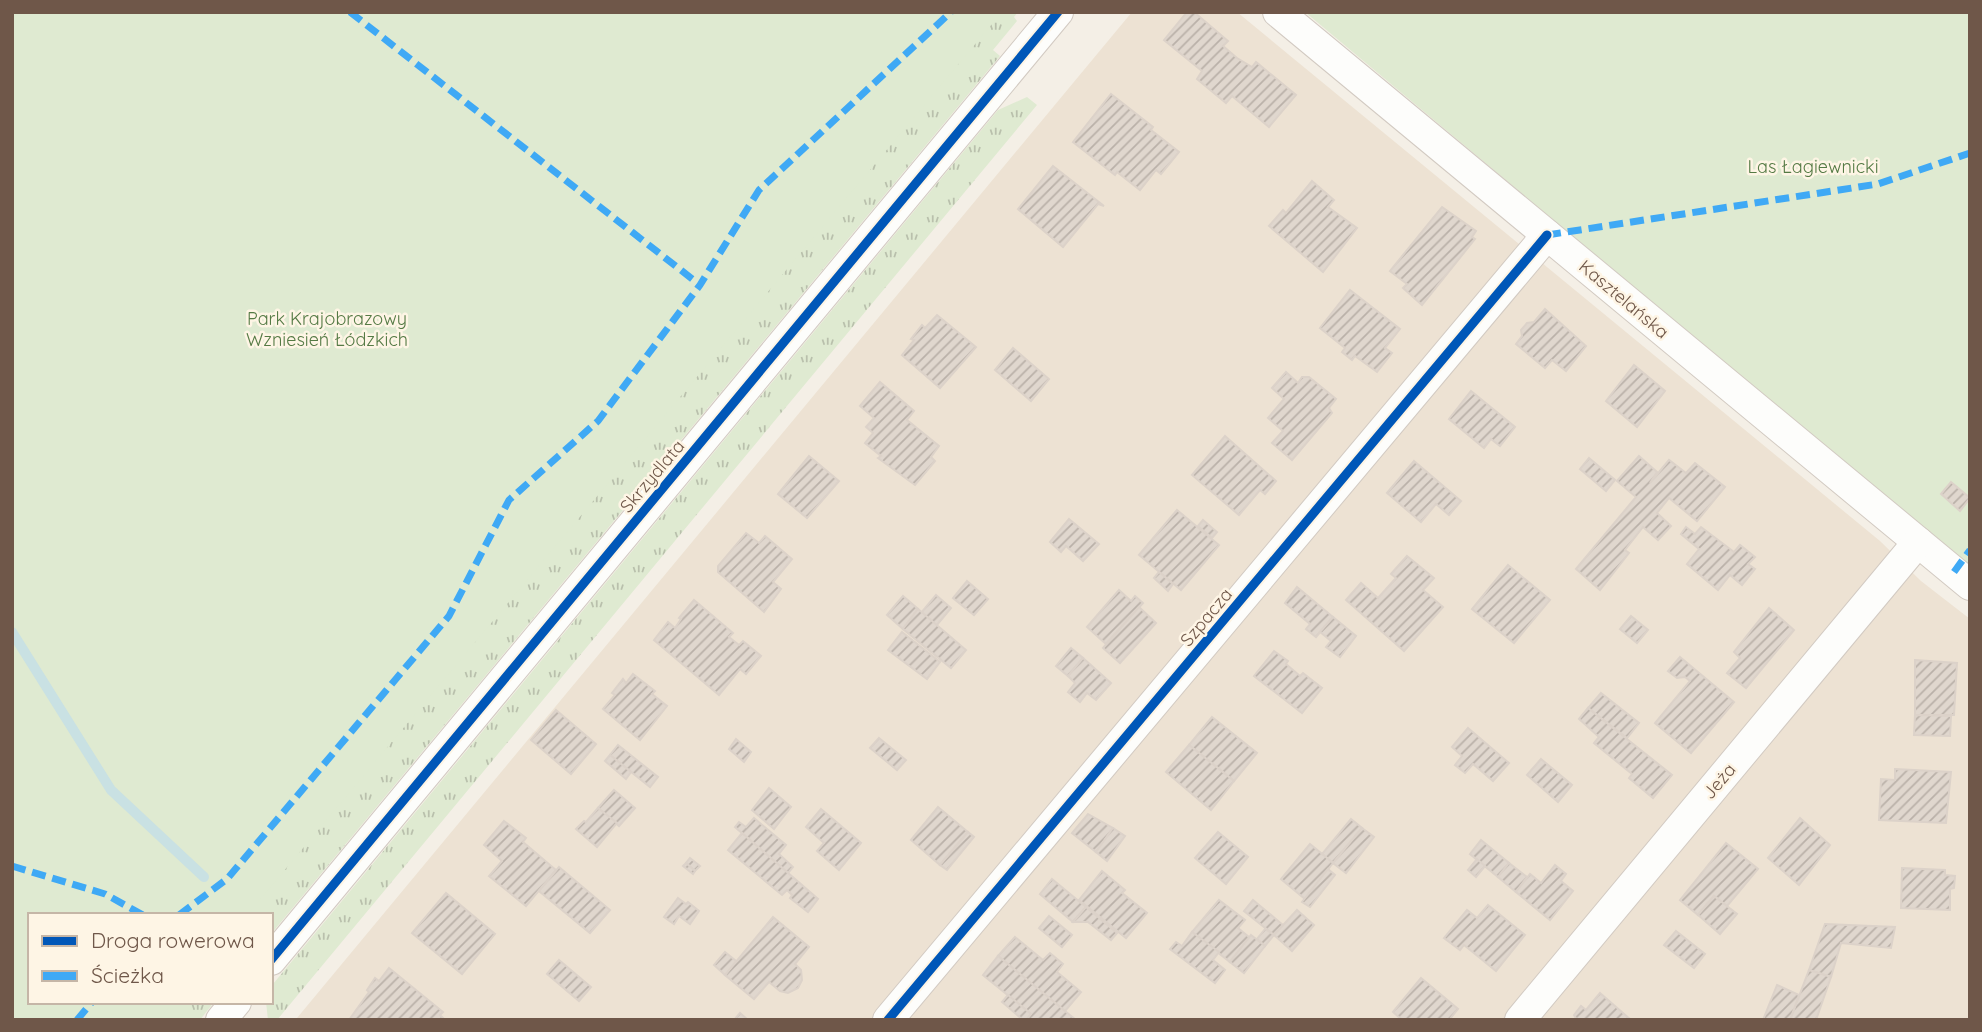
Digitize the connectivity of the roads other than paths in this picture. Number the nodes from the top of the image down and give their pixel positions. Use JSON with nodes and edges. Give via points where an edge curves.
{"nodes":[{"id":1,"x":1058,"y":12,"type":"edge"},
{"id":2,"x":1278,"y":12,"type":"edge"},
{"id":3,"x":1548,"y":235,"type":"junction"},
{"id":4,"x":1918,"y":542,"type":"junction"},
{"id":5,"x":1970,"y":585,"type":"edge"},
{"id":6,"x":273,"y":958,"type":"edge"},
{"id":7,"x":888,"y":1020,"type":"edge"},
{"id":8,"x":1520,"y":1020,"type":"edge"}],
"edges":[{"from":1,"to":6,"type":"street","name":"Skrzydlata"},
{"from":2,"to":3,"type":"street","name":"Kasztelańska"},
{"from":3,"to":4,"type":"street","name":"Kasztelańska"},
{"from":3,"to":7,"type":"street","name":"Szpacza"},
{"from":4,"to":5,"type":"street","name":"Kasztelańska"},
{"from":4,"to":8,"type":"street","name":"Jeża"}]}
